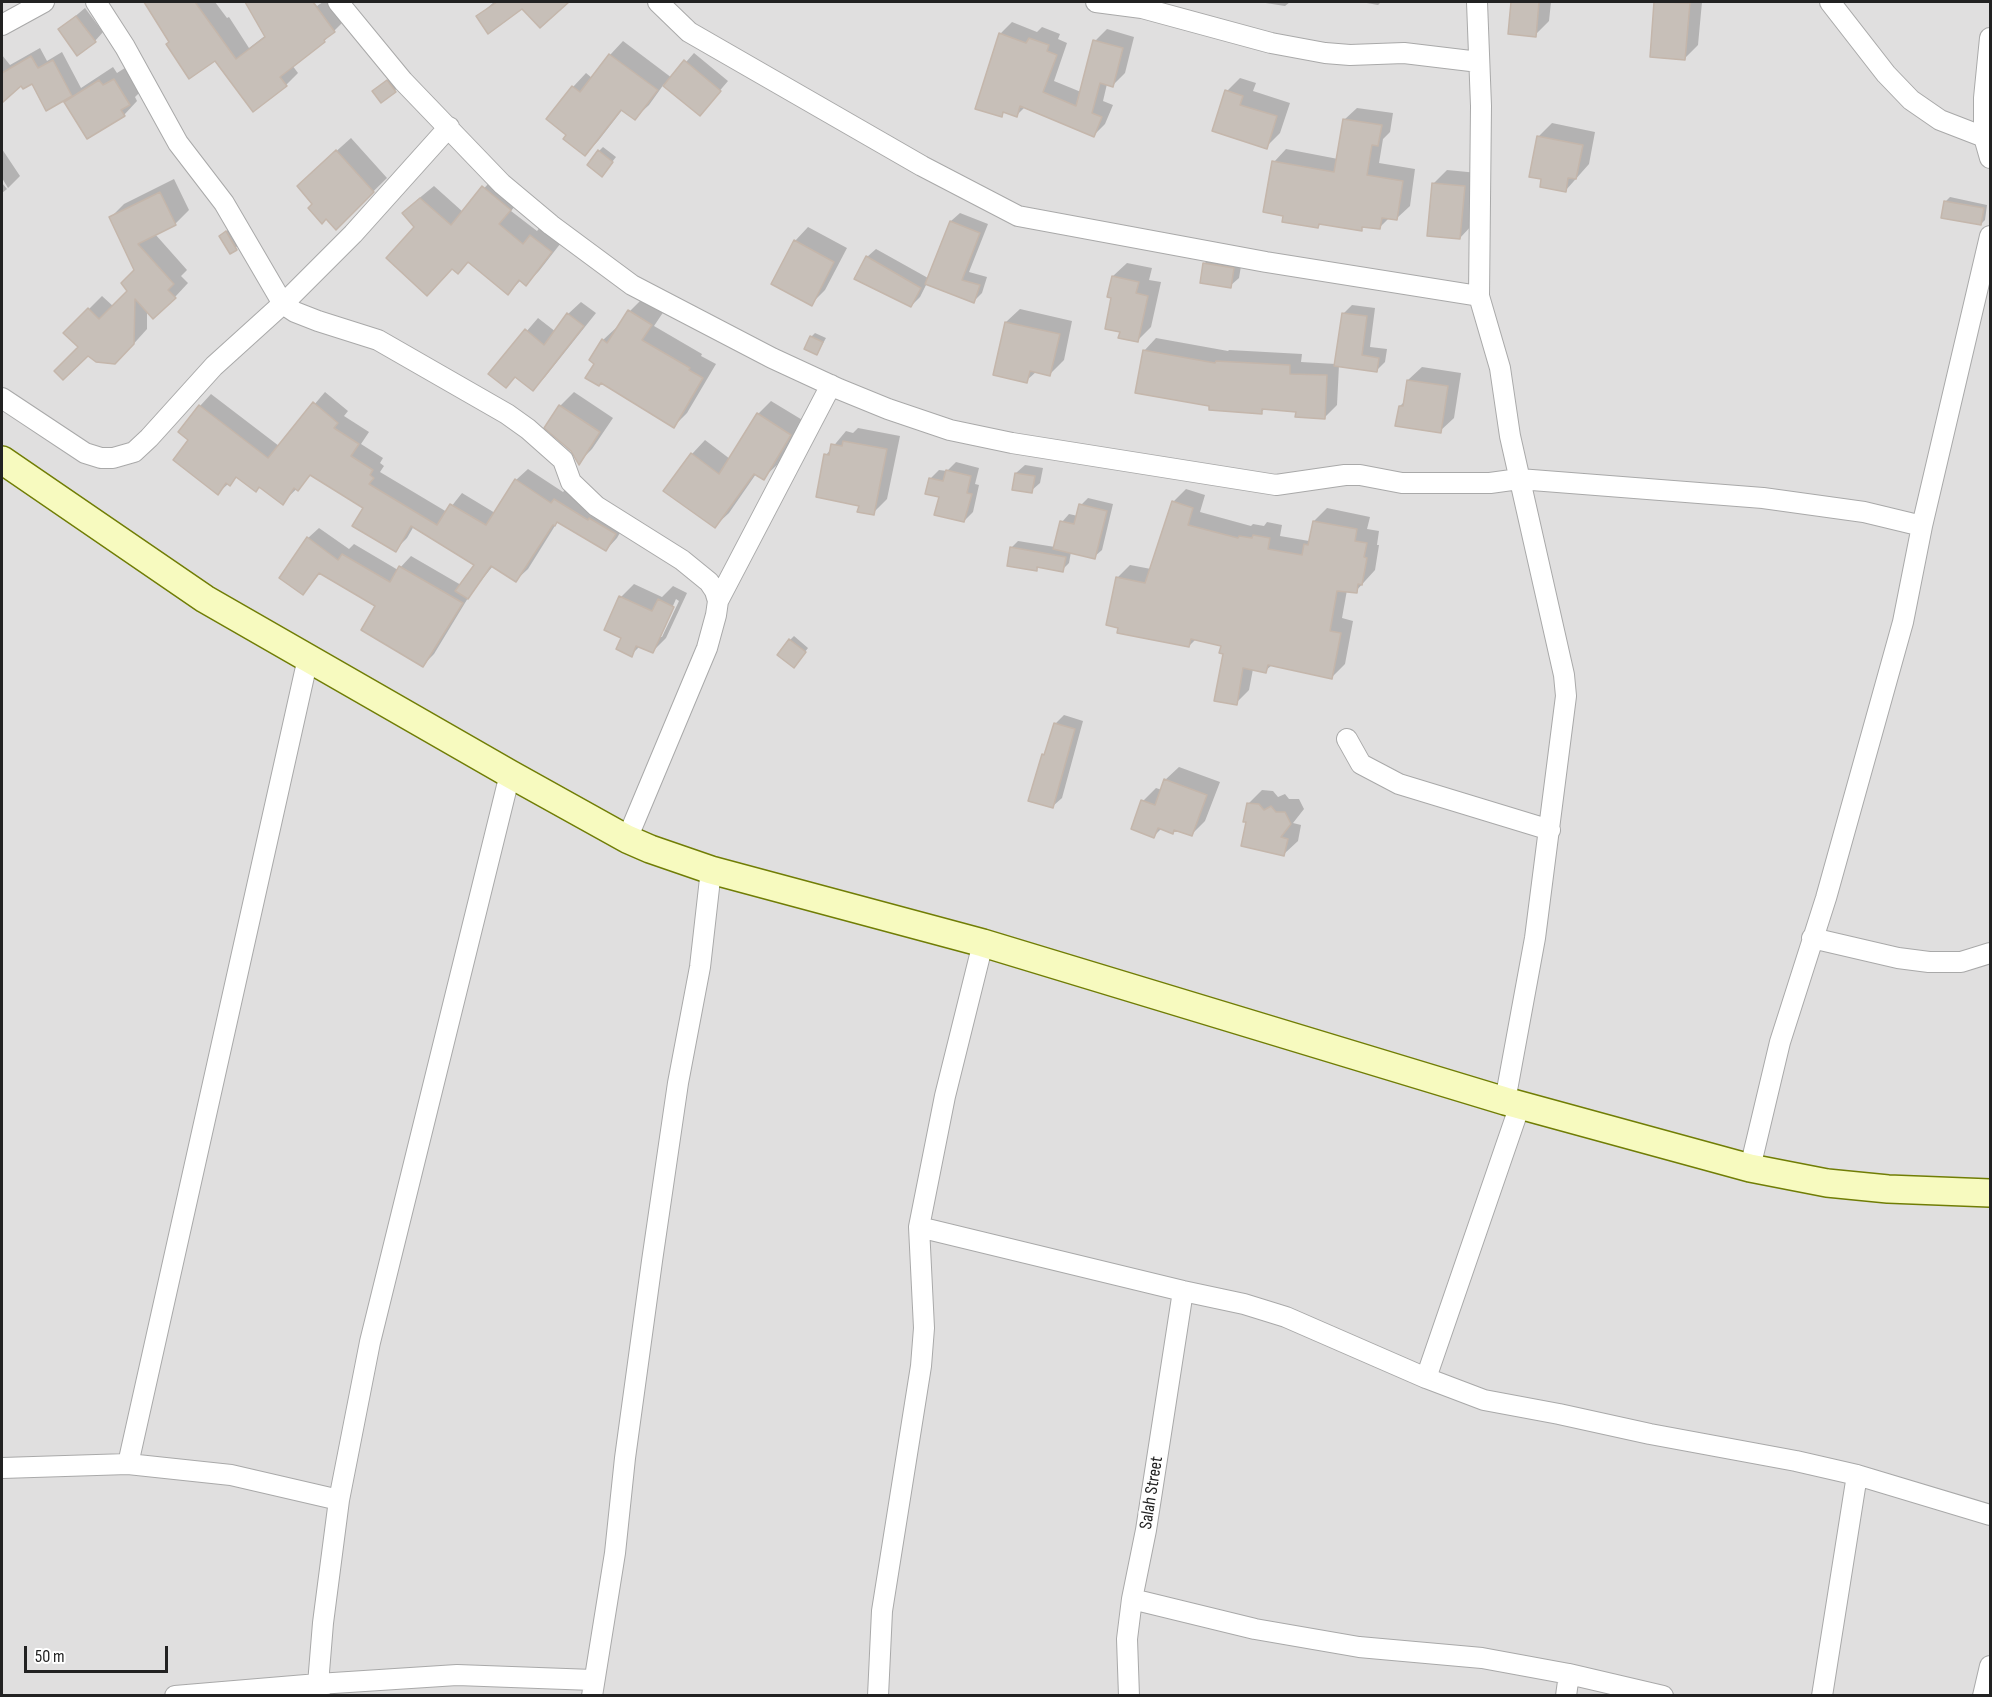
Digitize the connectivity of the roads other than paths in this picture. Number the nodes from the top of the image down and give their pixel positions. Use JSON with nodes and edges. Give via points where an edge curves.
{"nodes":[{"id":1,"x":44,"y":2,"type":"edge"},
{"id":2,"x":96,"y":2,"type":"edge"},
{"id":3,"x":338,"y":2,"type":"edge"},
{"id":4,"x":658,"y":2,"type":"edge"},
{"id":5,"x":1096,"y":2,"type":"edge"},
{"id":6,"x":1477,"y":2,"type":"edge"},
{"id":7,"x":1830,"y":2,"type":"edge"},
{"id":8,"x":2,"y":25,"type":"edge"},
{"id":9,"x":1990,"y":38,"type":"edge"},
{"id":10,"x":1479,"y":62,"type":"junction"},
{"id":11,"x":449,"y":127,"type":"junction"},
{"id":12,"x":1984,"y":137,"type":"junction"},
{"id":13,"x":1990,"y":159,"type":"edge"},
{"id":14,"x":1990,"y":236,"type":"edge"},
{"id":15,"x":1479,"y":296,"type":"junction"},
{"id":16,"x":283,"y":304,"type":"junction"},
{"id":17,"x":831,"y":385,"type":"junction"},
{"id":18,"x":2,"y":398,"type":"edge"},
{"id":19,"x":2,"y":460,"type":"edge"},
{"id":20,"x":1519,"y":479,"type":"junction"},
{"id":21,"x":1922,"y":526,"type":"junction"},
{"id":22,"x":718,"y":601,"type":"junction"},
{"id":23,"x":308,"y":658,"type":"junction"},
{"id":24,"x":1347,"y":739,"type":"dead end"},
{"id":25,"x":510,"y":774,"type":"junction"},
{"id":26,"x":1550,"y":830,"type":"junction"},
{"id":27,"x":627,"y":839,"type":"junction"},
{"id":28,"x":711,"y":870,"type":"junction"},
{"id":29,"x":1812,"y":938,"type":"junction"},
{"id":30,"x":983,"y":943,"type":"junction"},
{"id":31,"x":1990,"y":953,"type":"edge"},
{"id":32,"x":1513,"y":1103,"type":"junction"},
{"id":33,"x":1750,"y":1168,"type":"junction"},
{"id":34,"x":1990,"y":1192,"type":"edge"},
{"id":35,"x":919,"y":1227,"type":"junction"},
{"id":36,"x":1183,"y":1291,"type":"junction"},
{"id":37,"x":1426,"y":1378,"type":"junction"},
{"id":38,"x":128,"y":1464,"type":"junction"},
{"id":39,"x":2,"y":1468,"type":"edge"},
{"id":40,"x":1857,"y":1475,"type":"junction"},
{"id":41,"x":339,"y":1500,"type":"junction"},
{"id":42,"x":1990,"y":1515,"type":"edge"},
{"id":43,"x":1132,"y":1599,"type":"junction"},
{"id":44,"x":1990,"y":1666,"type":"edge"},
{"id":45,"x":1569,"y":1674,"type":"junction"},
{"id":46,"x":593,"y":1688,"type":"edge"},
{"id":47,"x":319,"y":1690,"type":"edge"},
{"id":48,"x":175,"y":1695,"type":"edge"},
{"id":49,"x":878,"y":1695,"type":"edge"},
{"id":50,"x":1129,"y":1695,"type":"edge"},
{"id":51,"x":1566,"y":1695,"type":"edge"},
{"id":52,"x":1663,"y":1695,"type":"edge"},
{"id":53,"x":1822,"y":1695,"type":"edge"},
{"id":54,"x":1983,"y":1695,"type":"edge"}],
"edges":[{"from":1,"to":8,"type":"street"},
{"from":2,"to":16,"type":"street","via":[[178,143],[224,203]]},
{"from":3,"to":11,"type":"street","via":[[403,81]]},
{"from":4,"to":15,"type":"street","via":[[689,32],[1018,216]]},
{"from":5,"to":10,"type":"street","via":[[1142,8],[1270,44],[1325,53],[1404,53]]},
{"from":6,"to":10,"type":"street"},
{"from":7,"to":12,"type":"street","via":[[1911,100],[1940,120]]},
{"from":9,"to":12,"type":"street"},
{"from":10,"to":15,"type":"street"},
{"from":11,"to":16,"type":"street","via":[[353,234]]},
{"from":11,"to":17,"type":"street","via":[[502,184],[632,285]]},
{"from":12,"to":13,"type":"street"},
{"from":14,"to":21,"type":"street"},
{"from":15,"to":20,"type":"street","via":[[1500,368]]},
{"from":16,"to":18,"type":"street","via":[[214,366],[149,438],[124,456],[101,458],[85,453]]},
{"from":16,"to":22,"type":"street","via":[[318,321],[378,340],[507,414],[563,460],[572,482],[596,506],[682,560],[708,582]]},
{"from":17,"to":20,"type":"street","via":[[950,430],[1253,482],[1276,485],[1352,475],[1402,483],[1490,483]]},
{"from":17,"to":22,"type":"street"},
{"from":19,"to":23,"type":"street","via":[[205,599]]},
{"from":20,"to":21,"type":"street","via":[[1763,498],[1864,512]]},
{"from":20,"to":26,"type":"street","via":[[1566,696]]},
{"from":21,"to":29,"type":"street","via":[[1903,622]]},
{"from":22,"to":27,"type":"street","via":[[704,658]]},
{"from":23,"to":25,"type":"street"},
{"from":23,"to":38,"type":"street"},
{"from":24,"to":26,"type":"street","via":[[1360,764],[1399,784]]},
{"from":25,"to":27,"type":"street"},
{"from":25,"to":41,"type":"street","via":[[370,1342]]},
{"from":26,"to":32,"type":"street"},
{"from":27,"to":28,"type":"street"},
{"from":28,"to":30,"type":"street"},
{"from":28,"to":46,"type":"street","via":[[700,967],[648,1284],[615,1553]]},
{"from":29,"to":31,"type":"street","via":[[1929,962],[1961,962]]},
{"from":29,"to":33,"type":"street","via":[[1780,1042]]},
{"from":30,"to":32,"type":"street"},
{"from":30,"to":35,"type":"street","via":[[945,1096]]},
{"from":32,"to":33,"type":"street"},
{"from":32,"to":37,"type":"street"},
{"from":33,"to":34,"type":"street","via":[[1888,1190]]},
{"from":35,"to":36,"type":"street"},
{"from":35,"to":49,"type":"street","via":[[924,1328],[921,1366],[882,1611]]},
{"from":36,"to":37,"type":"street","via":[[1286,1317]]},
{"from":36,"to":43,"type":"street","name":"Salah Street"},
{"from":37,"to":40,"type":"street","via":[[1484,1400]]},
{"from":38,"to":39,"type":"street"},
{"from":38,"to":41,"type":"street","via":[[231,1474]]},
{"from":40,"to":42,"type":"street"},
{"from":40,"to":53,"type":"street"},
{"from":41,"to":47,"type":"street"},
{"from":43,"to":45,"type":"street","via":[[1255,1629],[1348,1645],[1482,1658]]},
{"from":43,"to":50,"type":"street","name":"Salah Street","via":[[1127,1639]]},
{"from":44,"to":54,"type":"street"},
{"from":45,"to":51,"type":"street"},
{"from":45,"to":52,"type":"street"},
{"from":46,"to":47,"type":"street","via":[[458,1675]]},
{"from":47,"to":48,"type":"street"}]}
